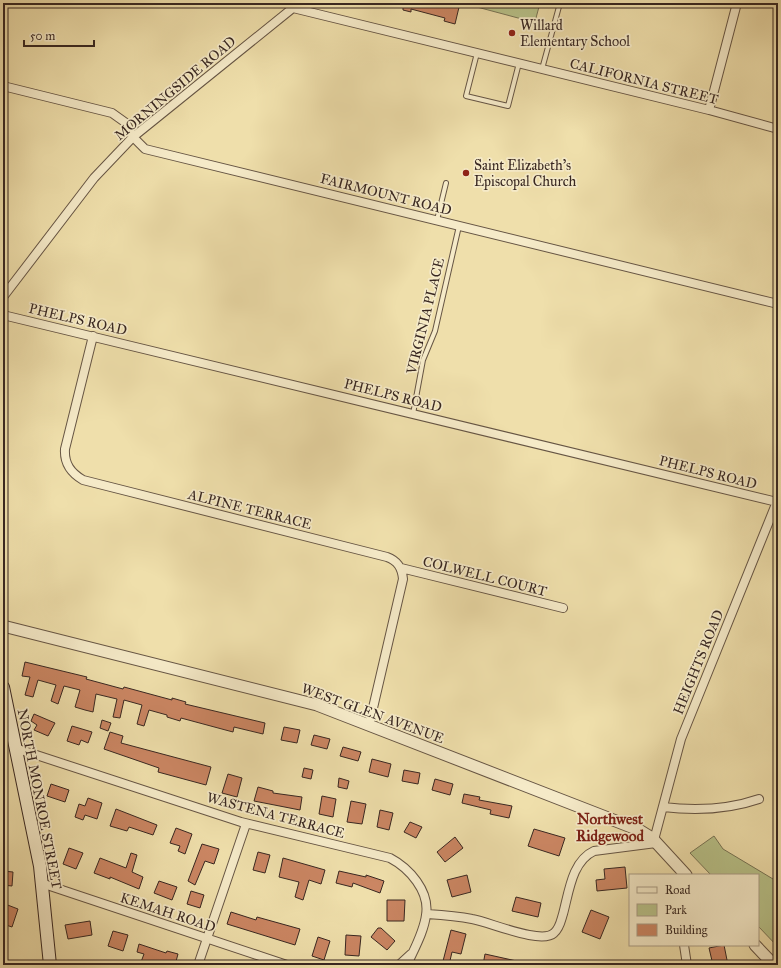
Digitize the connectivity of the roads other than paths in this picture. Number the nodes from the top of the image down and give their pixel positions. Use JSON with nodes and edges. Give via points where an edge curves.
{"nodes":[{"id":1,"x":560,"y":3,"type":"edge"},
{"id":2,"x":737,"y":3,"type":"edge"},
{"id":3,"x":296,"y":5,"type":"edge"},
{"id":4,"x":478,"y":53,"type":"junction"},
{"id":5,"x":519,"y":63,"type":"junction"},
{"id":6,"x":542,"y":69,"type":"junction"},
{"id":7,"x":3,"y":86,"type":"edge"},
{"id":8,"x":709,"y":110,"type":"junction"},
{"id":9,"x":778,"y":129,"type":"edge"},
{"id":10,"x":133,"y":137,"type":"junction"},
{"id":11,"x":446,"y":183,"type":"dead end"},
{"id":12,"x":437,"y":220,"type":"junction"},
{"id":13,"x":459,"y":225,"type":"junction"},
{"id":14,"x":3,"y":297,"type":"edge"},
{"id":15,"x":778,"y":304,"type":"edge"},
{"id":16,"x":3,"y":314,"type":"edge"},
{"id":17,"x":93,"y":336,"type":"junction"},
{"id":18,"x":413,"y":414,"type":"junction"},
{"id":19,"x":777,"y":500,"type":"edge"},
{"id":20,"x":776,"y":511,"type":"edge"},
{"id":21,"x":402,"y":568,"type":"junction"},
{"id":22,"x":563,"y":608,"type":"dead end"},
{"id":23,"x":3,"y":626,"type":"edge"},
{"id":24,"x":3,"y":687,"type":"edge"},
{"id":25,"x":369,"y":725,"type":"junction"},
{"id":26,"x":15,"y":748,"type":"junction"},
{"id":27,"x":759,"y":799,"type":"dead end"},
{"id":28,"x":663,"y":807,"type":"junction"},
{"id":29,"x":246,"y":824,"type":"junction"},
{"id":30,"x":655,"y":841,"type":"junction"},
{"id":31,"x":684,"y":874,"type":"edge"},
{"id":32,"x":41,"y":883,"type":"junction"},
{"id":33,"x":427,"y":914,"type":"junction"},
{"id":34,"x":207,"y":938,"type":"junction"},
{"id":35,"x":684,"y":946,"type":"edge"},
{"id":36,"x":756,"y":946,"type":"edge"},
{"id":37,"x":414,"y":950,"type":"junction"},
{"id":38,"x":50,"y":965,"type":"edge"},
{"id":39,"x":198,"y":965,"type":"edge"},
{"id":40,"x":287,"y":965,"type":"edge"},
{"id":41,"x":399,"y":965,"type":"edge"},
{"id":42,"x":407,"y":965,"type":"edge"},
{"id":43,"x":687,"y":965,"type":"edge"},
{"id":44,"x":774,"y":965,"type":"edge"}],
"edges":[{"from":1,"to":6,"type":"lane"},
{"from":2,"to":8,"type":"street"},
{"from":3,"to":4,"type":"street","name":"CALIFORNIA STREET"},
{"from":3,"to":10,"type":"street","name":"MORNINGSIDE ROAD"},
{"from":4,"to":5,"type":"street","name":"CALIFORNIA STREET"},
{"from":4,"to":5,"type":"lane","via":[[466,96],[508,106]]},
{"from":5,"to":6,"type":"street","name":"CALIFORNIA STREET"},
{"from":6,"to":8,"type":"street","name":"CALIFORNIA STREET"},
{"from":7,"to":10,"type":"street","name":"FAIRMOUNT ROAD","via":[[112,113],[126,123]]},
{"from":8,"to":9,"type":"street","name":"CALIFORNIA STREET"},
{"from":10,"to":12,"type":"street","name":"FAIRMOUNT ROAD","via":[[145,150]]},
{"from":10,"to":14,"type":"street","name":"MORNINGSIDE ROAD","via":[[94,178]]},
{"from":11,"to":12,"type":"lane"},
{"from":12,"to":13,"type":"street","name":"FAIRMOUNT ROAD"},
{"from":13,"to":15,"type":"street","name":"FAIRMOUNT ROAD"},
{"from":13,"to":18,"type":"lane","name":"VIRGINIA PLACE","via":[[435,331],[423,360]]},
{"from":16,"to":17,"type":"street","name":"PHELPS ROAD"},
{"from":17,"to":18,"type":"street","name":"PHELPS ROAD"},
{"from":17,"to":21,"type":"street","name":"ALPINE TERRACE","via":[[65,449],[66,461],[75,475],[83,480],[387,556]]},
{"from":18,"to":19,"type":"street","name":"PHELPS ROAD"},
{"from":19,"to":20,"type":"street","name":"HEIGHTS ROAD"},
{"from":20,"to":28,"type":"street","name":"HEIGHTS ROAD","via":[[681,739]]},
{"from":21,"to":22,"type":"street","name":"COLWELL COURT"},
{"from":21,"to":25,"type":"street","via":[[403,579]]},
{"from":23,"to":25,"type":"street","name":"WEST GLEN AVENUE","via":[[317,705]]},
{"from":24,"to":26,"type":"main road","name":"NORTH MONROE STREET"},
{"from":25,"to":30,"type":"street","name":"WEST GLEN AVENUE","via":[[639,830]]},
{"from":26,"to":29,"type":"street","name":"WASTENA TERRACE"},
{"from":26,"to":32,"type":"main road","name":"NORTH MONROE STREET","via":[[40,866]]},
{"from":27,"to":28,"type":"street","via":[[707,810]]},
{"from":28,"to":30,"type":"street","name":"HEIGHTS ROAD"},
{"from":29,"to":33,"type":"street","name":"WASTENA TERRACE","via":[[390,858],[409,871],[416,881],[422,891]]},
{"from":29,"to":34,"type":"street"},
{"from":30,"to":31,"type":"street","name":"WEST GLEN AVENUE"},
{"from":30,"to":33,"type":"street","via":[[594,851],[586,855],[576,868],[559,927],[551,936],[523,934],[475,919]]},
{"from":32,"to":34,"type":"street","name":"KEMAH ROAD"},
{"from":32,"to":38,"type":"main road","name":"NORTH MONROE STREET"},
{"from":33,"to":37,"type":"street"},
{"from":34,"to":39,"type":"street"},
{"from":34,"to":40,"type":"street","name":"KEMAH ROAD"},
{"from":35,"to":43,"type":"street"},
{"from":36,"to":44,"type":"street"},
{"from":37,"to":41,"type":"street"},
{"from":37,"to":42,"type":"street"}]}
